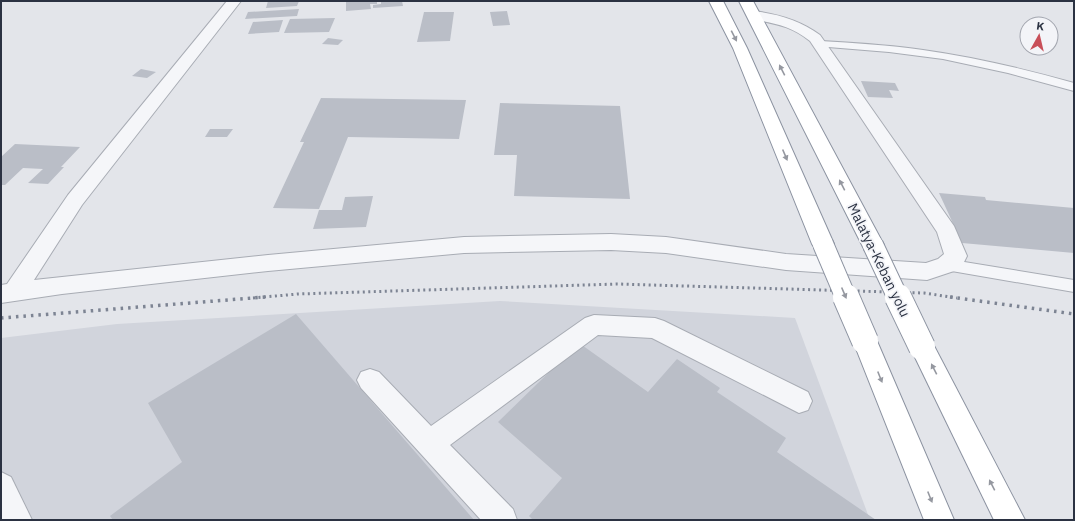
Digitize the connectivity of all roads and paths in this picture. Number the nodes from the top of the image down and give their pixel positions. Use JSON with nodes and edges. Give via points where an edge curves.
{"nodes":[{"id":1,"x":234,"y":1,"type":"edge"},
{"id":2,"x":716,"y":1,"type":"edge"},
{"id":3,"x":750,"y":8,"type":"edge"},
{"id":4,"x":820,"y":44,"type":"junction"},
{"id":5,"x":1074,"y":87,"type":"edge"},
{"id":6,"x":946,"y":265,"type":"junction"},
{"id":7,"x":1074,"y":286,"type":"edge"},
{"id":8,"x":7,"y":293,"type":"edge"},
{"id":9,"x":370,"y":380,"type":"dead end"},
{"id":10,"x":798,"y":401,"type":"dead end"},
{"id":11,"x":430,"y":443,"type":"junction"},
{"id":12,"x":1,"y":487,"type":"edge"},
{"id":13,"x":17,"y":520,"type":"edge"},
{"id":14,"x":502,"y":520,"type":"edge"},
{"id":15,"x":939,"y":520,"type":"edge"},
{"id":16,"x":1010,"y":520,"type":"edge"}],
"edges":[{"from":1,"to":8,"type":"street","via":[[75,200]]},
{"from":2,"to":15,"type":"highway","one_way":true,"bridge":true,"via":[[740,48]]},
{"from":3,"to":4,"type":"street","via":[[806,29]]},
{"from":16,"to":3,"type":"highway","name":"Malatya-Keban yolu","one_way":true,"bridge":true,"via":[[873,245]]},
{"from":4,"to":5,"type":"lane","via":[[933,55],[1000,67]]},
{"from":4,"to":6,"type":"street","via":[[947,231],[956,256]]},
{"from":6,"to":7,"type":"lane"},
{"from":6,"to":8,"type":"street","via":[[927,272],[919,272],[786,262],[666,245],[611,242],[464,245],[260,263]]},
{"from":9,"to":11,"type":"street"},
{"from":10,"to":11,"type":"street","via":[[656,328],[594,325]]},
{"from":11,"to":14,"type":"street"},
{"from":12,"to":13,"type":"street"}]}
